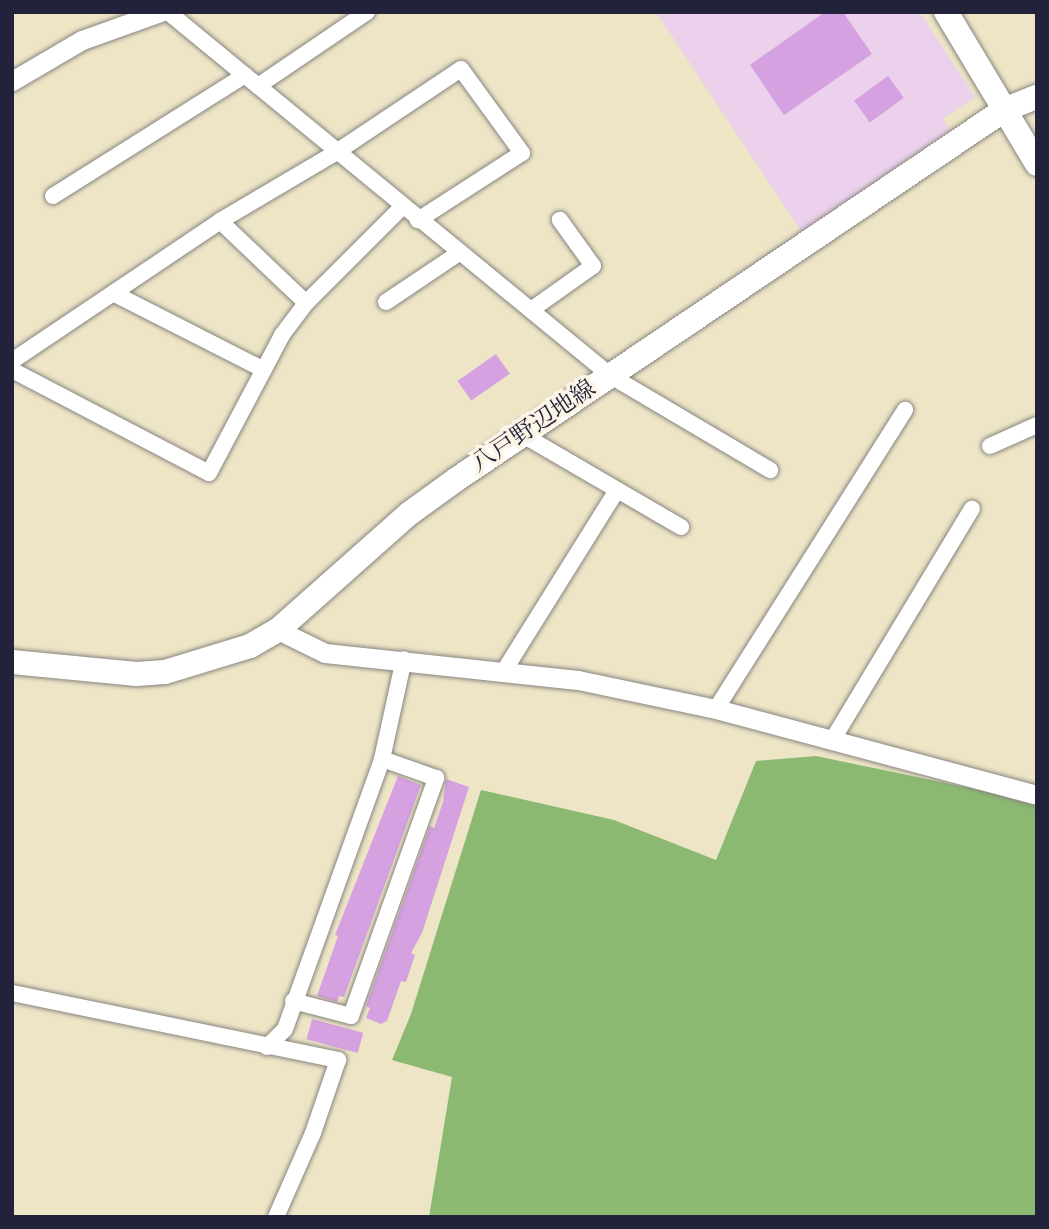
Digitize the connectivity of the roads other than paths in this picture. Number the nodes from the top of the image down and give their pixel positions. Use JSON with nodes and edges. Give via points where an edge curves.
{"nodes":[{"id":1,"x":160,"y":12,"type":"edge"},
{"id":2,"x":168,"y":12,"type":"edge"},
{"id":3,"x":368,"y":12,"type":"edge"},
{"id":4,"x":946,"y":12,"type":"edge"},
{"id":5,"x":245,"y":75,"type":"junction"},
{"id":6,"x":12,"y":81,"type":"edge"},
{"id":7,"x":258,"y":86,"type":"junction"},
{"id":8,"x":1037,"y":97,"type":"edge"},
{"id":9,"x":1004,"y":110,"type":"junction"},
{"id":10,"x":335,"y":153,"type":"junction"},
{"id":11,"x":1037,"y":164,"type":"edge"},
{"id":12,"x":53,"y":196,"type":"dead end"},
{"id":13,"x":402,"y":207,"type":"junction"},
{"id":14,"x":418,"y":220,"type":"junction"},
{"id":15,"x":560,"y":220,"type":"dead end"},
{"id":16,"x":220,"y":221,"type":"junction"},
{"id":17,"x":459,"y":253,"type":"junction"},
{"id":18,"x":113,"y":293,"type":"junction"},
{"id":19,"x":386,"y":302,"type":"dead end"},
{"id":20,"x":306,"y":303,"type":"junction"},
{"id":21,"x":531,"y":310,"type":"junction"},
{"id":22,"x":12,"y":361,"type":"edge"},
{"id":23,"x":12,"y":370,"type":"edge"},
{"id":24,"x":264,"y":370,"type":"junction"},
{"id":25,"x":611,"y":376,"type":"junction"},
{"id":26,"x":905,"y":410,"type":"dead end"},
{"id":27,"x":1037,"y":425,"type":"edge"},
{"id":28,"x":523,"y":435,"type":"junction"},
{"id":29,"x":990,"y":446,"type":"dead end"},
{"id":30,"x":770,"y":470,"type":"dead end"},
{"id":31,"x":617,"y":490,"type":"junction"},
{"id":32,"x":972,"y":509,"type":"dead end"},
{"id":33,"x":681,"y":527,"type":"dead end"},
{"id":34,"x":278,"y":630,"type":"junction"},
{"id":35,"x":404,"y":659,"type":"junction"},
{"id":36,"x":12,"y":662,"type":"edge"},
{"id":37,"x":504,"y":671,"type":"junction"},
{"id":38,"x":716,"y":709,"type":"junction"},
{"id":39,"x":833,"y":739,"type":"junction"},
{"id":40,"x":382,"y":759,"type":"junction"},
{"id":41,"x":1037,"y":795,"type":"edge"},
{"id":42,"x":12,"y":992,"type":"edge"},
{"id":43,"x":293,"y":1001,"type":"junction"},
{"id":44,"x":267,"y":1047,"type":"junction"},
{"id":45,"x":276,"y":1217,"type":"edge"}],
"edges":[{"from":1,"to":6,"type":"street","via":[[82,40]]},
{"from":2,"to":5,"type":"street"},
{"from":3,"to":7,"type":"street"},
{"from":4,"to":9,"type":"main road"},
{"from":5,"to":7,"type":"street"},
{"from":5,"to":12,"type":"street"},
{"from":7,"to":10,"type":"street"},
{"from":8,"to":9,"type":"main road","name":"八戸野辺地線"},
{"from":9,"to":11,"type":"main road"},
{"from":9,"to":25,"type":"main road","name":"八戸野辺地線"},
{"from":10,"to":13,"type":"street"},
{"from":10,"to":14,"type":"street","via":[[461,69],[522,153]]},
{"from":10,"to":16,"type":"street"},
{"from":13,"to":14,"type":"street"},
{"from":13,"to":20,"type":"street"},
{"from":14,"to":17,"type":"street"},
{"from":15,"to":21,"type":"street","via":[[593,265]]},
{"from":16,"to":18,"type":"street"},
{"from":16,"to":20,"type":"street"},
{"from":17,"to":19,"type":"street"},
{"from":17,"to":21,"type":"street"},
{"from":18,"to":22,"type":"street"},
{"from":18,"to":24,"type":"street"},
{"from":20,"to":24,"type":"street"},
{"from":21,"to":25,"type":"street"},
{"from":23,"to":24,"type":"street","via":[[209,473]]},
{"from":25,"to":28,"type":"main road","name":"八戸野辺地線"},
{"from":25,"to":30,"type":"street"},
{"from":26,"to":38,"type":"street"},
{"from":27,"to":29,"type":"street"},
{"from":28,"to":31,"type":"street"},
{"from":28,"to":34,"type":"main road","name":"八戸野辺地線","via":[[410,513]]},
{"from":31,"to":33,"type":"street"},
{"from":31,"to":37,"type":"street"},
{"from":32,"to":39,"type":"street"},
{"from":34,"to":35,"type":"street","via":[[326,653]]},
{"from":34,"to":36,"type":"main road","name":"八戸野辺地線","via":[[216,659],[165,672],[136,674]]},
{"from":35,"to":37,"type":"street"},
{"from":35,"to":40,"type":"street"},
{"from":37,"to":38,"type":"street","via":[[578,680]]},
{"from":38,"to":39,"type":"street"},
{"from":39,"to":41,"type":"street"},
{"from":40,"to":43,"type":"street"},
{"from":40,"to":43,"type":"street","via":[[436,778],[351,1016]]},
{"from":42,"to":44,"type":"street"},
{"from":43,"to":44,"type":"street","via":[[285,1029]]},
{"from":44,"to":45,"type":"street","via":[[338,1060],[313,1133]]}]}
